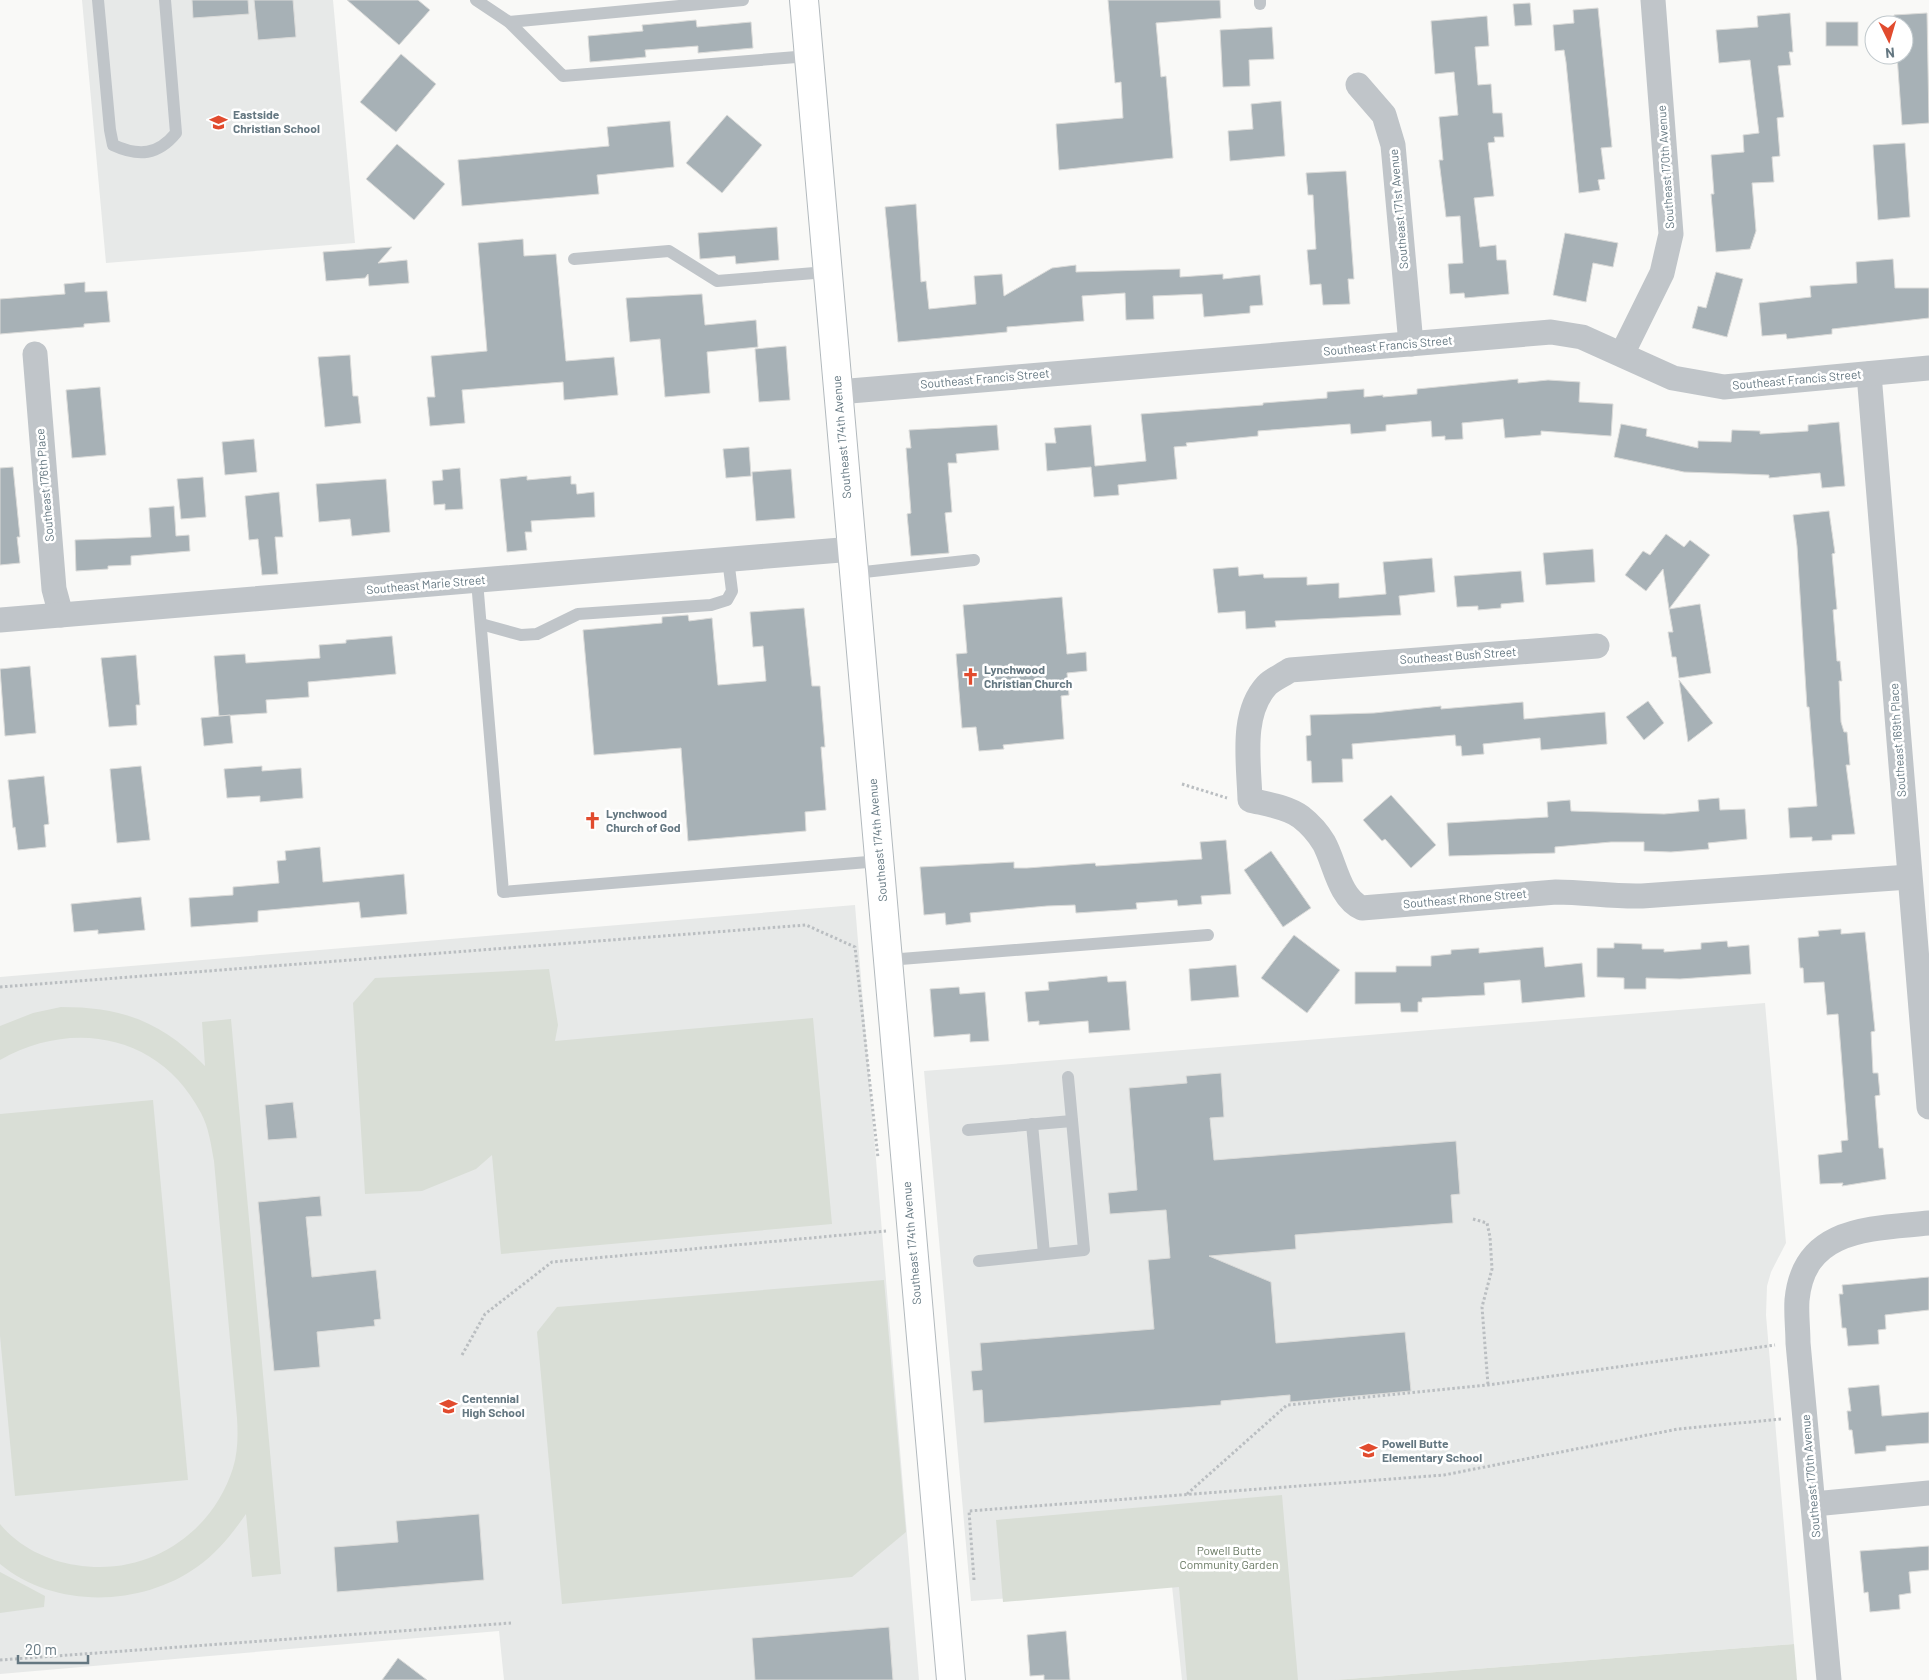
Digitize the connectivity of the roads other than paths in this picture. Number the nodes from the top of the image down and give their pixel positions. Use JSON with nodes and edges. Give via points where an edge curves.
{"nodes":[{"id":1,"x":98,"y":0,"type":"edge"},
{"id":2,"x":165,"y":0,"type":"edge"},
{"id":3,"x":476,"y":0,"type":"edge"},
{"id":4,"x":743,"y":0,"type":"edge"},
{"id":5,"x":804,"y":0,"type":"edge"},
{"id":6,"x":1653,"y":0,"type":"edge"},
{"id":7,"x":508,"y":22,"type":"junction"},
{"id":8,"x":809,"y":56,"type":"junction"},
{"id":9,"x":1358,"y":85,"type":"dead end"},
{"id":10,"x":574,"y":259,"type":"dead end"},
{"id":11,"x":827,"y":272,"type":"junction"},
{"id":12,"x":1411,"y":344,"type":"junction"},
{"id":13,"x":35,"y":354,"type":"dead end"},
{"id":14,"x":1622,"y":354,"type":"junction"},
{"id":15,"x":1929,"y":368,"type":"edge"},
{"id":16,"x":1869,"y":374,"type":"junction"},
{"id":17,"x":838,"y":392,"type":"junction"},
{"id":18,"x":728,"y":559,"type":"junction"},
{"id":19,"x":974,"y":560,"type":"dead end"},
{"id":20,"x":854,"y":561,"type":"junction"},
{"id":21,"x":477,"y":580,"type":"junction"},
{"id":22,"x":62,"y":615,"type":"junction"},
{"id":23,"x":0,"y":620,"type":"edge"},
{"id":24,"x":481,"y":624,"type":"junction"},
{"id":25,"x":1597,"y":646,"type":"dead end"},
{"id":26,"x":1250,"y":800,"type":"joint"},
{"id":27,"x":880,"y":861,"type":"junction"},
{"id":28,"x":1908,"y":877,"type":"junction"},
{"id":29,"x":1208,"y":935,"type":"dead end"},
{"id":30,"x":888,"y":960,"type":"junction"},
{"id":31,"x":1068,"y":1077,"type":"dead end"},
{"id":32,"x":1929,"y":1107,"type":"edge"},
{"id":33,"x":1072,"y":1120,"type":"junction"},
{"id":34,"x":1032,"y":1124,"type":"junction"},
{"id":35,"x":968,"y":1130,"type":"dead end"},
{"id":36,"x":1929,"y":1224,"type":"edge"},
{"id":37,"x":1044,"y":1254,"type":"junction"},
{"id":38,"x":979,"y":1261,"type":"dead end"},
{"id":39,"x":1929,"y":1493,"type":"edge"},
{"id":40,"x":1814,"y":1504,"type":"junction"},
{"id":41,"x":951,"y":1680,"type":"edge"},
{"id":42,"x":1829,"y":1680,"type":"edge"}],
"edges":[{"from":1,"to":2,"type":"lane","via":[[113,145],[129,152],[152,151],[166,145],[176,133]]},
{"from":3,"to":7,"type":"lane"},
{"from":4,"to":7,"type":"lane"},
{"from":5,"to":8,"type":"street","name":"Southeast 174th Avenue"},
{"from":6,"to":14,"type":"street","name":"Southeast 170th Avenue","via":[[1670,234],[1662,273]]},
{"from":7,"to":8,"type":"lane","via":[[563,76]]},
{"from":8,"to":11,"type":"street","name":"Southeast 174th Avenue"},
{"from":9,"to":12,"type":"street","name":"Southeast 171st Avenue","via":[[1384,115],[1394,145]]},
{"from":10,"to":11,"type":"lane","via":[[669,251],[717,281]]},
{"from":11,"to":17,"type":"street","name":"Southeast 174th Avenue"},
{"from":12,"to":14,"type":"street","name":"Southeast Francis Street","via":[[1551,332],[1582,337]]},
{"from":12,"to":17,"type":"street","name":"Southeast Francis Street"},
{"from":13,"to":22,"type":"street","name":"Southeast 176th Place","via":[[54,589]]},
{"from":14,"to":16,"type":"street","name":"Southeast Francis Street","via":[[1673,378],[1724,387]]},
{"from":15,"to":16,"type":"street","name":"Southeast Francis Street"},
{"from":16,"to":28,"type":"street","name":"Southeast 169th Place"},
{"from":17,"to":20,"type":"street","name":"Southeast 174th Avenue"},
{"from":18,"to":20,"type":"street","name":"Southeast Marie Street"},
{"from":18,"to":21,"type":"street","name":"Southeast Marie Street"},
{"from":18,"to":24,"type":"lane","via":[[732,591],[728,600],[711,605],[578,614],[537,634],[521,635]]},
{"from":19,"to":20,"type":"lane"},
{"from":20,"to":27,"type":"street","name":"Southeast 174th Avenue"},
{"from":21,"to":22,"type":"street","name":"Southeast Marie Street"},
{"from":21,"to":24,"type":"lane"},
{"from":22,"to":23,"type":"street","name":"Southeast Marie Street"},
{"from":24,"to":27,"type":"lane","via":[[503,892]]},
{"from":25,"to":26,"type":"street","name":"Southeast Bush Street","via":[[1290,670],[1268,684],[1253,706],[1249,732]]},
{"from":26,"to":28,"type":"street","name":"Southeast Rhone Street","via":[[1299,816],[1311,826],[1324,843],[1342,885],[1355,905],[1362,908],[1556,892],[1642,896]]},
{"from":27,"to":30,"type":"street","name":"Southeast 174th Avenue"},
{"from":28,"to":32,"type":"street","name":"Southeast 169th Place"},
{"from":29,"to":30,"type":"lane"},
{"from":30,"to":41,"type":"street","name":"Southeast 174th Avenue","via":[[898,1229]]},
{"from":31,"to":33,"type":"lane"},
{"from":33,"to":34,"type":"lane"},
{"from":33,"to":37,"type":"lane","via":[[1084,1250]]},
{"from":34,"to":35,"type":"lane"},
{"from":34,"to":37,"type":"lane"},
{"from":36,"to":40,"type":"street","name":"Southeast 170th Avenue","via":[[1859,1230],[1835,1240],[1814,1255],[1805,1272],[1797,1299],[1798,1343]]},
{"from":37,"to":38,"type":"lane"},
{"from":39,"to":40,"type":"street"},
{"from":40,"to":42,"type":"street","name":"Southeast 170th Avenue"}]}
